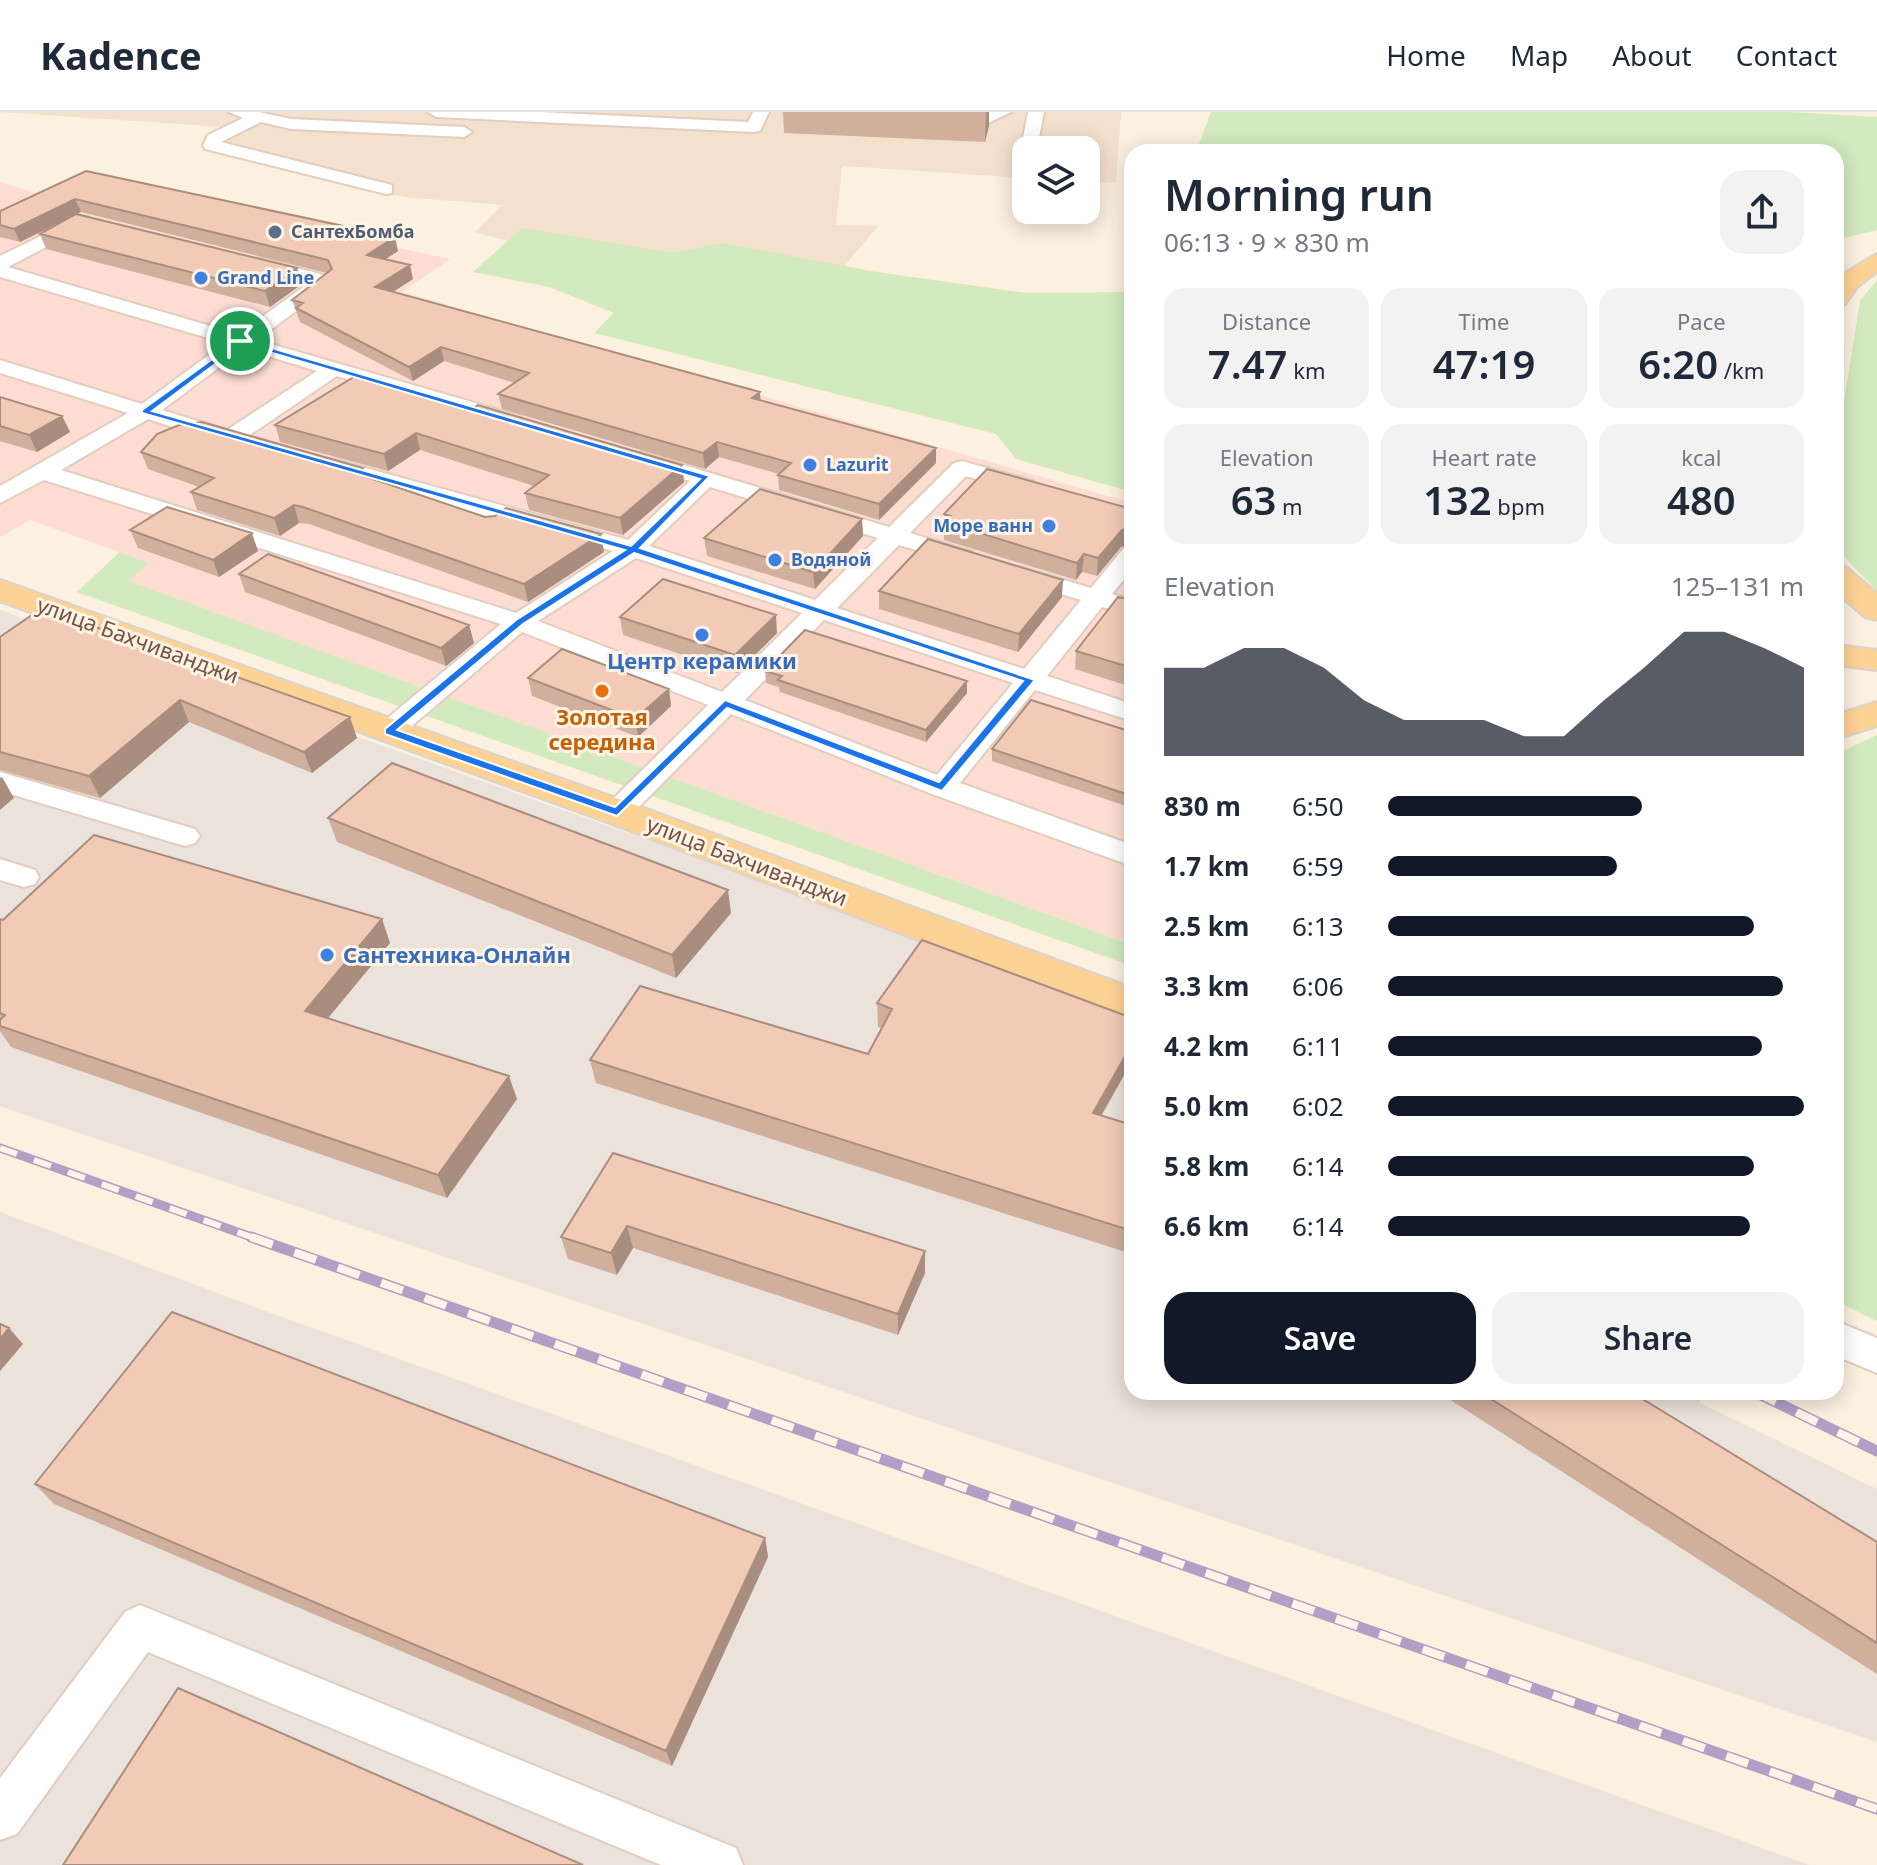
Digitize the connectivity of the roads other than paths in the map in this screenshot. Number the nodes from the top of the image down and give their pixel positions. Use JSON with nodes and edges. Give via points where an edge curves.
{"nodes":[{"id":1,"x":237,"y":112,"type":"edge"},
{"id":2,"x":436,"y":112,"type":"edge"},
{"id":3,"x":761,"y":112,"type":"edge"},
{"id":4,"x":1003,"y":112,"type":"edge"},
{"id":5,"x":1036,"y":112,"type":"edge"},
{"id":6,"x":572,"y":115,"type":"edge"},
{"id":7,"x":933,"y":116,"type":"dead end"},
{"id":8,"x":257,"y":118,"type":"junction"},
{"id":9,"x":480,"y":132,"type":"dead end"},
{"id":10,"x":1031,"y":136,"type":"edge"},
{"id":11,"x":386,"y":189,"type":"dead end"},
{"id":12,"x":96,"y":224,"type":"edge"},
{"id":13,"x":233,"y":258,"type":"edge"},
{"id":14,"x":1877,"y":261,"type":"edge"},
{"id":15,"x":0,"y":264,"type":"edge"},
{"id":16,"x":0,"y":271,"type":"edge"},
{"id":17,"x":1844,"y":287,"type":"edge"},
{"id":18,"x":240,"y":341,"type":"junction"},
{"id":19,"x":0,"y":366,"type":"edge"},
{"id":20,"x":334,"y":369,"type":"junction"},
{"id":21,"x":145,"y":412,"type":"junction"},
{"id":22,"x":528,"y":425,"type":"edge"},
{"id":23,"x":230,"y":438,"type":"junction"},
{"id":24,"x":260,"y":446,"type":"edge"},
{"id":25,"x":617,"y":451,"type":"edge"},
{"id":26,"x":305,"y":459,"type":"edge"},
{"id":27,"x":40,"y":471,"type":"junction"},
{"id":28,"x":706,"y":478,"type":"junction"},
{"id":29,"x":1047,"y":492,"type":"edge"},
{"id":30,"x":0,"y":496,"type":"edge"},
{"id":31,"x":894,"y":536,"type":"junction"},
{"id":32,"x":633,"y":549,"type":"junction"},
{"id":33,"x":1124,"y":564,"type":"edge"},
{"id":34,"x":1844,"y":582,"type":"edge"},
{"id":35,"x":0,"y":590,"type":"edge"},
{"id":36,"x":1097,"y":597,"type":"junction"},
{"id":37,"x":1124,"y":605,"type":"edge"},
{"id":38,"x":1877,"y":610,"type":"edge"},
{"id":39,"x":818,"y":612,"type":"junction"},
{"id":40,"x":519,"y":622,"type":"junction"},
{"id":41,"x":1844,"y":656,"type":"edge"},
{"id":42,"x":1877,"y":660,"type":"edge"},
{"id":43,"x":1030,"y":680,"type":"junction"},
{"id":44,"x":725,"y":704,"type":"junction"},
{"id":45,"x":1124,"y":710,"type":"edge"},
{"id":46,"x":1877,"y":713,"type":"edge"},
{"id":47,"x":1844,"y":725,"type":"edge"},
{"id":48,"x":389,"y":731,"type":"junction"},
{"id":49,"x":0,"y":781,"type":"edge"},
{"id":50,"x":942,"y":787,"type":"junction"},
{"id":51,"x":617,"y":812,"type":"junction"},
{"id":52,"x":185,"y":836,"type":"dead end"},
{"id":53,"x":1124,"y":853,"type":"edge"},
{"id":54,"x":1124,"y":1002,"type":"edge"},
{"id":55,"x":1844,"y":1342,"type":"edge"},
{"id":56,"x":1877,"y":1356,"type":"edge"},
{"id":57,"x":0,"y":1817,"type":"edge"},
{"id":58,"x":719,"y":1865,"type":"edge"}],
"edges":[{"from":1,"to":8,"type":"street"},
{"from":2,"to":6,"type":"street"},
{"from":3,"to":6,"type":"street","via":[[754,127]]},
{"from":4,"to":7,"type":"street","via":[[986,119]]},
{"from":5,"to":10,"type":"street"},
{"from":8,"to":9,"type":"street"},
{"from":8,"to":11,"type":"street","via":[[211,145]]},
{"from":12,"to":15,"type":"street","via":[[80,220]]},
{"from":13,"to":18,"type":"street","via":[[324,281]]},
{"from":14,"to":17,"type":"main road"},
{"from":16,"to":18,"type":"street"},
{"from":18,"to":20,"type":"street"},
{"from":18,"to":21,"type":"street"},
{"from":19,"to":21,"type":"street"},
{"from":20,"to":22,"type":"street"},
{"from":20,"to":23,"type":"street"},
{"from":21,"to":23,"type":"street"},
{"from":21,"to":27,"type":"street"},
{"from":23,"to":24,"type":"street"},
{"from":25,"to":28,"type":"street"},
{"from":26,"to":32,"type":"street"},
{"from":27,"to":30,"type":"street"},
{"from":27,"to":40,"type":"street"},
{"from":28,"to":31,"type":"street"},
{"from":28,"to":32,"type":"street"},
{"from":29,"to":31,"type":"street","via":[[962,468]]},
{"from":31,"to":36,"type":"street"},
{"from":31,"to":39,"type":"street"},
{"from":32,"to":39,"type":"street"},
{"from":32,"to":40,"type":"street"},
{"from":33,"to":36,"type":"street"},
{"from":34,"to":38,"type":"main road"},
{"from":35,"to":48,"type":"main road","name":"улица Бахчиванджи"},
{"from":36,"to":37,"type":"street"},
{"from":36,"to":43,"type":"street"},
{"from":39,"to":43,"type":"street"},
{"from":39,"to":44,"type":"street"},
{"from":40,"to":44,"type":"street"},
{"from":40,"to":48,"type":"street"},
{"from":41,"to":42,"type":"main road"},
{"from":43,"to":45,"type":"street"},
{"from":43,"to":50,"type":"street"},
{"from":44,"to":50,"type":"street"},
{"from":44,"to":51,"type":"street"},
{"from":46,"to":47,"type":"main road"},
{"from":48,"to":51,"type":"main road","name":"улица Бахчиванджи"},
{"from":49,"to":52,"type":"street"},
{"from":50,"to":53,"type":"street"},
{"from":51,"to":54,"type":"main road","name":"улица Бахчиванджи"},
{"from":55,"to":56,"type":"street"},
{"from":57,"to":58,"type":"street","via":[[140,1627]]}]}
